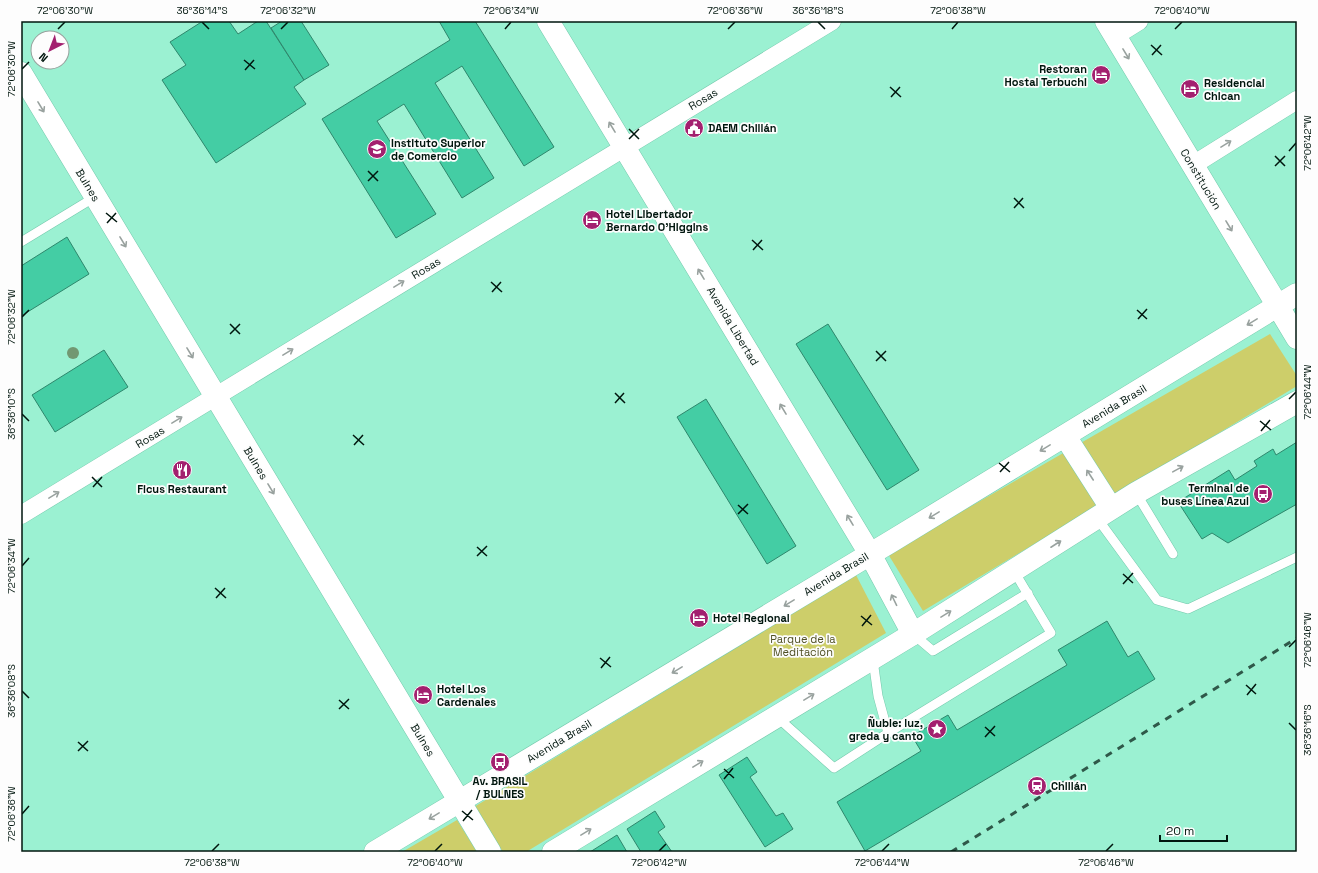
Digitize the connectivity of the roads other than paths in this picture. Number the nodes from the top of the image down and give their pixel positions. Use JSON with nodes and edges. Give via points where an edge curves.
{"nodes":[{"id":1,"x":548,"y":21,"type":"edge"},
{"id":2,"x":832,"y":21,"type":"edge"},
{"id":3,"x":1139,"y":21,"type":"edge"},
{"id":4,"x":1110,"y":28,"type":"edge"},
{"id":5,"x":21,"y":73,"type":"edge"},
{"id":6,"x":1297,"y":100,"type":"edge"},
{"id":7,"x":624,"y":147,"type":"junction"},
{"id":8,"x":1193,"y":165,"type":"junction"},
{"id":9,"x":95,"y":196,"type":"junction"},
{"id":10,"x":21,"y":242,"type":"edge"},
{"id":11,"x":1297,"y":294,"type":"edge"},
{"id":12,"x":1278,"y":306,"type":"junction"},
{"id":13,"x":1297,"y":338,"type":"edge"},
{"id":14,"x":216,"y":396,"type":"junction"},
{"id":15,"x":1297,"y":402,"type":"edge"},
{"id":16,"x":1065,"y":436,"type":"junction"},
{"id":17,"x":1136,"y":493,"type":"junction"},
{"id":18,"x":1104,"y":513,"type":"junction"},
{"id":19,"x":21,"y":515,"type":"edge"},
{"id":20,"x":870,"y":554,"type":"junction"},
{"id":21,"x":1173,"y":554,"type":"dead end"},
{"id":22,"x":1297,"y":557,"type":"edge"},
{"id":23,"x":1014,"y":571,"type":"junction"},
{"id":24,"x":1028,"y":593,"type":"junction"},
{"id":25,"x":912,"y":634,"type":"junction"},
{"id":26,"x":872,"y":659,"type":"junction"},
{"id":27,"x":777,"y":717,"type":"junction"},
{"id":28,"x":888,"y":733,"type":"junction"},
{"id":29,"x":460,"y":801,"type":"junction"},
{"id":30,"x":375,"y":852,"type":"edge"},
{"id":31,"x":490,"y":852,"type":"edge"},
{"id":32,"x":553,"y":852,"type":"edge"}],
"edges":[{"from":7,"to":1,"type":"main road","name":"Avenida Libertad","one_way":true},
{"from":2,"to":7,"type":"street","name":"Rosas"},
{"from":3,"to":4,"type":"street"},
{"from":4,"to":8,"type":"main road","name":"Constitución","one_way":true},
{"from":5,"to":9,"type":"main road","name":"Bulnes","one_way":true},
{"from":8,"to":6,"type":"street","one_way":true},
{"from":14,"to":7,"type":"street","name":"Rosas","one_way":true},
{"from":20,"to":7,"type":"main road","name":"Avenida Libertad","one_way":true},
{"from":8,"to":12,"type":"main road","name":"Constitución","one_way":true},
{"from":9,"to":10,"type":"lane"},
{"from":9,"to":14,"type":"main road","name":"Bulnes","one_way":true},
{"from":11,"to":12,"type":"main road","name":"Avenida Brasil"},
{"from":12,"to":13,"type":"main road","name":"Constitución"},
{"from":12,"to":16,"type":"main road","name":"Avenida Brasil","one_way":true},
{"from":19,"to":14,"type":"street","name":"Rosas","one_way":true},
{"from":14,"to":29,"type":"main road","name":"Bulnes","one_way":true},
{"from":17,"to":15,"type":"main road","one_way":true},
{"from":18,"to":16,"type":"main road","one_way":true},
{"from":16,"to":20,"type":"main road","name":"Avenida Brasil","one_way":true},
{"from":17,"to":18,"type":"main road"},
{"from":17,"to":21,"type":"lane"},
{"from":18,"to":22,"type":"lane","via":[[1157,600],[1188,609]]},
{"from":23,"to":18,"type":"main road","one_way":true},
{"from":25,"to":20,"type":"main road","name":"Avenida Libertad","one_way":true},
{"from":20,"to":29,"type":"main road","name":"Avenida Brasil","one_way":true},
{"from":23,"to":24,"type":"lane"},
{"from":25,"to":23,"type":"main road","one_way":true},
{"from":24,"to":25,"type":"lane","via":[[933,651]]},
{"from":24,"to":28,"type":"lane","via":[[1051,633]]},
{"from":25,"to":26,"type":"main road"},
{"from":27,"to":26,"type":"main road","one_way":true},
{"from":26,"to":28,"type":"lane"},
{"from":27,"to":28,"type":"lane","via":[[834,768]]},
{"from":32,"to":27,"type":"main road","one_way":true},
{"from":29,"to":30,"type":"main road","name":"Avenida Brasil","one_way":true},
{"from":29,"to":31,"type":"main road","name":"Bulnes"}]}
